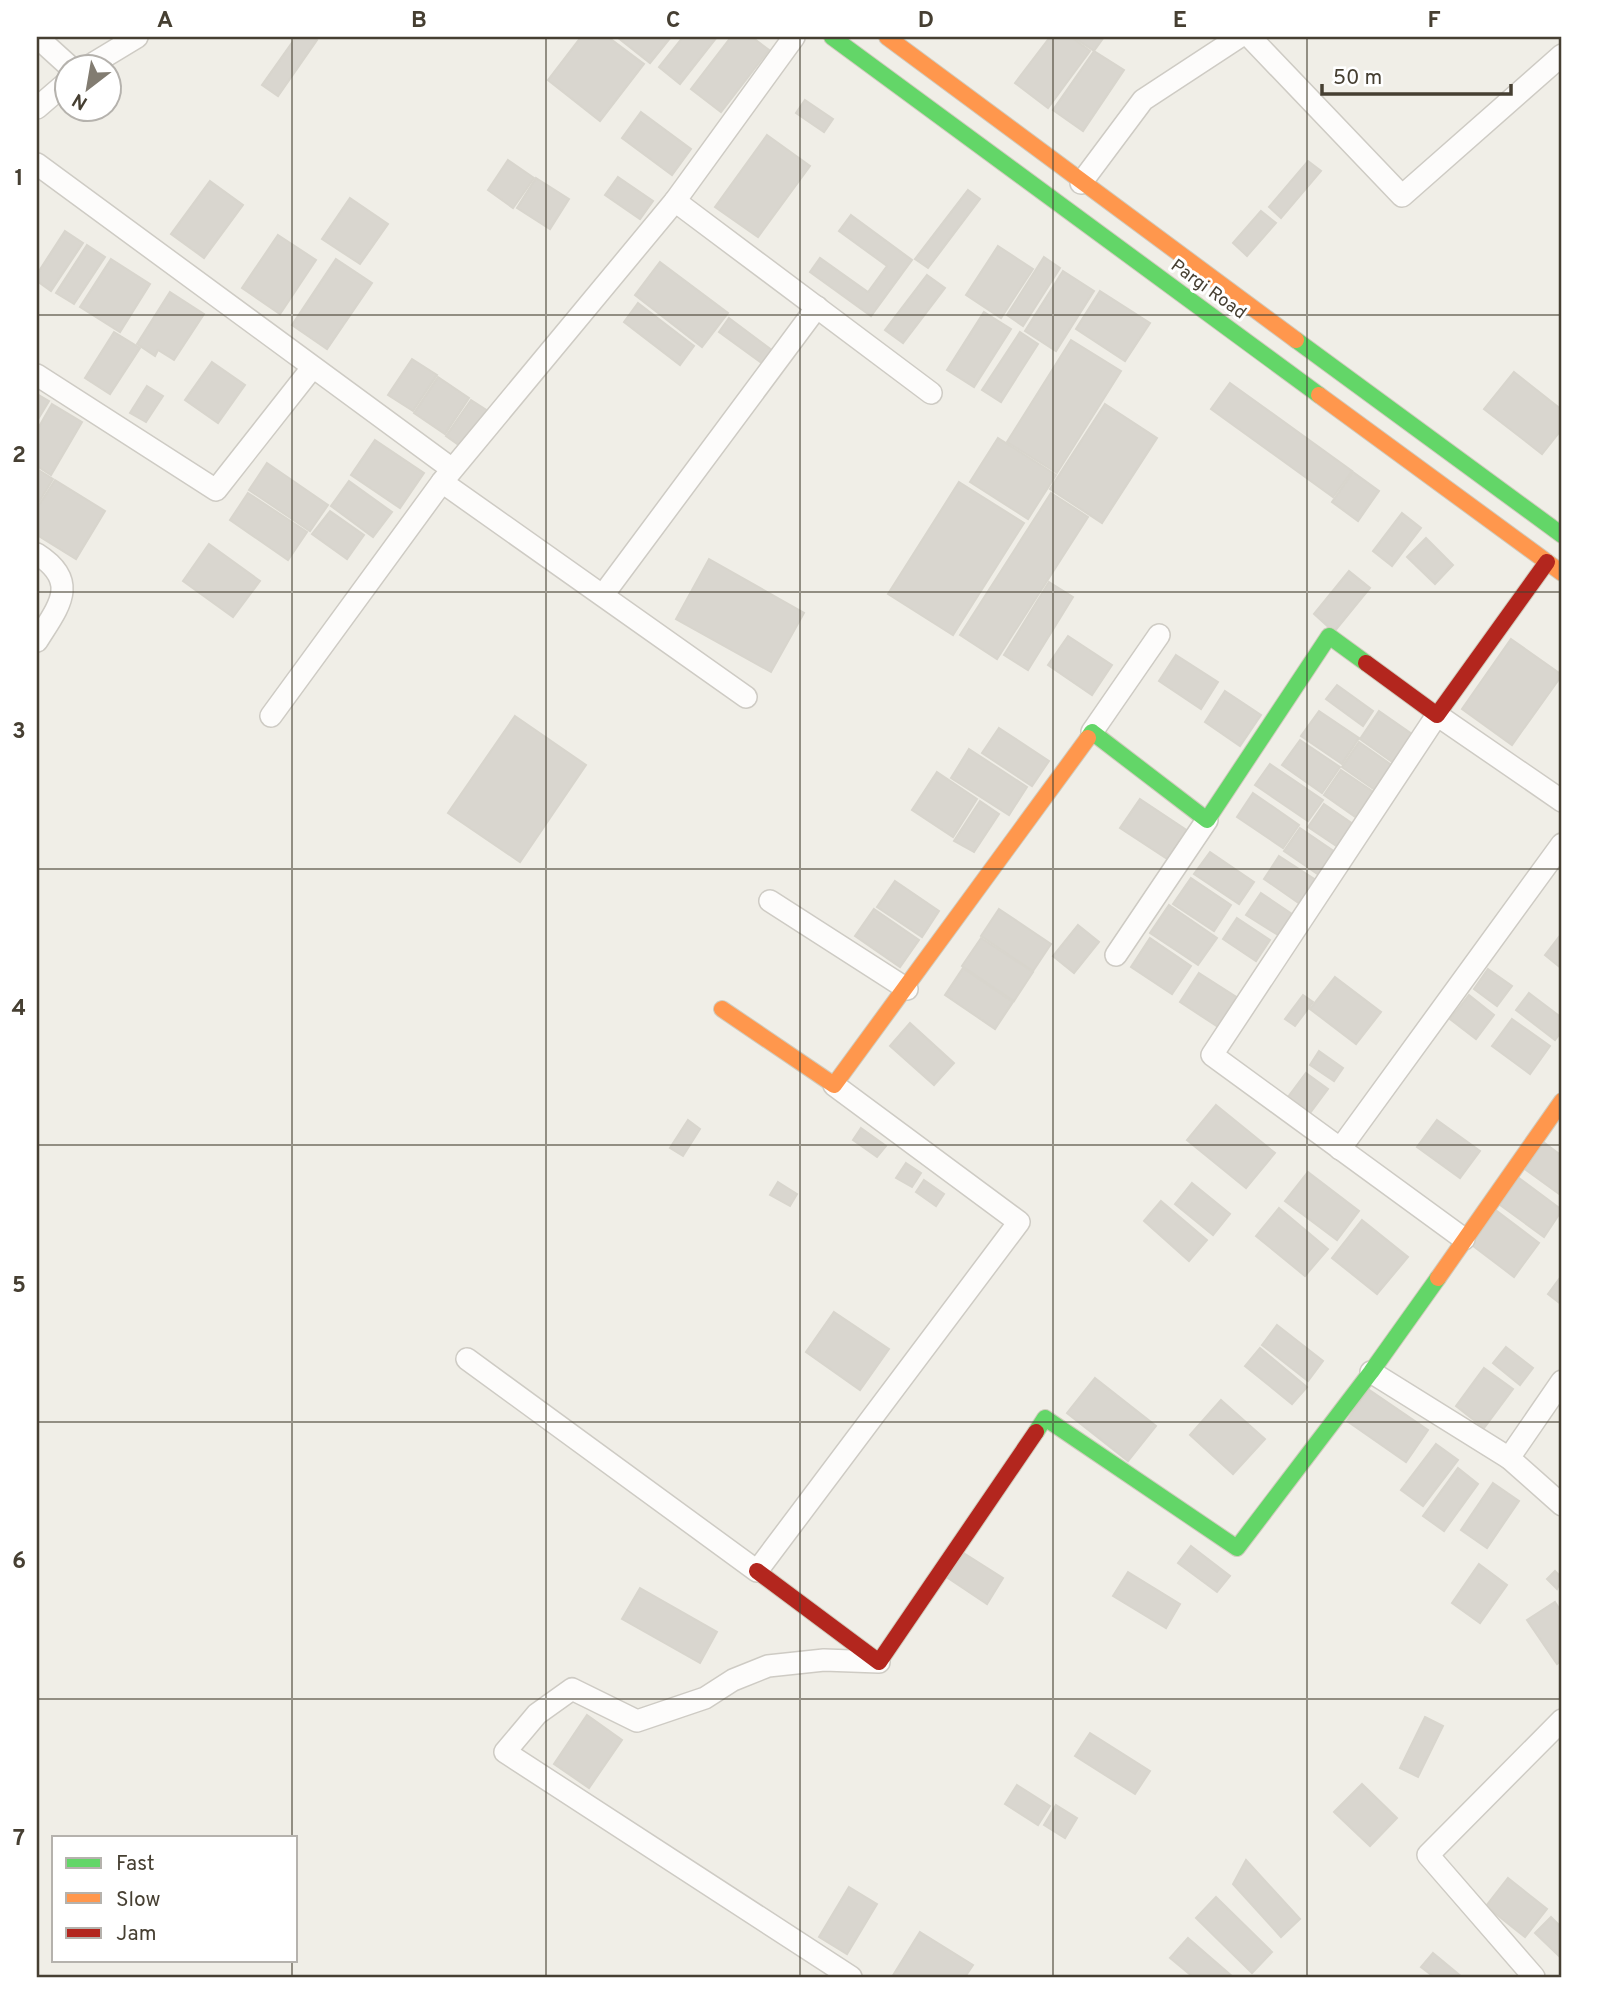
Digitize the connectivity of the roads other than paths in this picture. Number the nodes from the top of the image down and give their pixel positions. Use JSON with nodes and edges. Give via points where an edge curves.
{"nodes":[{"id":1,"x":37,"y":37,"type":"edge"},
{"id":2,"x":137,"y":37,"type":"edge"},
{"id":3,"x":794,"y":37,"type":"edge"},
{"id":4,"x":832,"y":37,"type":"edge"},
{"id":5,"x":887,"y":37,"type":"edge"},
{"id":6,"x":1239,"y":37,"type":"edge"},
{"id":7,"x":1250,"y":37,"type":"edge"},
{"id":8,"x":54,"y":52,"type":"edge"},
{"id":9,"x":112,"y":52,"type":"edge"},
{"id":10,"x":1562,"y":55,"type":"edge"},
{"id":11,"x":52,"y":95,"type":"edge"},
{"id":12,"x":37,"y":108,"type":"edge"},
{"id":13,"x":37,"y":164,"type":"edge"},
{"id":14,"x":1081,"y":183,"type":"junction"},
{"id":15,"x":675,"y":201,"type":"junction"},
{"id":16,"x":817,"y":307,"type":"junction"},
{"id":17,"x":312,"y":368,"type":"junction"},
{"id":18,"x":37,"y":375,"type":"edge"},
{"id":19,"x":931,"y":393,"type":"dead end"},
{"id":20,"x":447,"y":476,"type":"junction"},
{"id":21,"x":1562,"y":535,"type":"edge"},
{"id":22,"x":37,"y":554,"type":"edge"},
{"id":23,"x":1547,"y":562,"type":"junction"},
{"id":24,"x":1562,"y":573,"type":"edge"},
{"id":25,"x":603,"y":596,"type":"junction"},
{"id":26,"x":1159,"y":635,"type":"dead end"},
{"id":27,"x":37,"y":641,"type":"edge"},
{"id":28,"x":746,"y":697,"type":"dead end"},
{"id":29,"x":1437,"y":715,"type":"junction"},
{"id":30,"x":271,"y":716,"type":"dead end"},
{"id":31,"x":1092,"y":732,"type":"junction"},
{"id":32,"x":1562,"y":800,"type":"edge"},
{"id":33,"x":1207,"y":820,"type":"junction"},
{"id":34,"x":1562,"y":844,"type":"edge"},
{"id":35,"x":770,"y":901,"type":"dead end"},
{"id":36,"x":1116,"y":955,"type":"dead end"},
{"id":37,"x":907,"y":989,"type":"junction"},
{"id":38,"x":722,"y":1009,"type":"dead end"},
{"id":39,"x":834,"y":1085,"type":"junction"},
{"id":40,"x":1562,"y":1101,"type":"edge"},
{"id":41,"x":1340,"y":1149,"type":"junction"},
{"id":42,"x":1464,"y":1239,"type":"junction"},
{"id":43,"x":467,"y":1359,"type":"dead end"},
{"id":44,"x":1371,"y":1372,"type":"junction"},
{"id":45,"x":1562,"y":1381,"type":"edge"},
{"id":46,"x":1508,"y":1458,"type":"junction"},
{"id":47,"x":1562,"y":1505,"type":"edge"},
{"id":48,"x":757,"y":1571,"type":"junction"},
{"id":49,"x":879,"y":1662,"type":"junction"},
{"id":50,"x":1562,"y":1720,"type":"edge"},
{"id":51,"x":851,"y":1977,"type":"edge"},
{"id":52,"x":1534,"y":1977,"type":"edge"}],
"edges":[{"from":1,"to":8,"type":"street"},
{"from":2,"to":9,"type":"street"},
{"from":3,"to":15,"type":"street"},
{"from":4,"to":23,"type":"street","name":"Pargi Road"},
{"from":5,"to":14,"type":"street","name":"Pargi Road"},
{"from":6,"to":14,"type":"street","via":[[1143,100]]},
{"from":7,"to":10,"type":"street","via":[[1402,196]]},
{"from":11,"to":12,"type":"street"},
{"from":13,"to":17,"type":"street"},
{"from":14,"to":21,"type":"street","name":"Pargi Road"},
{"from":15,"to":16,"type":"street"},
{"from":15,"to":20,"type":"street"},
{"from":16,"to":19,"type":"street"},
{"from":16,"to":25,"type":"street"},
{"from":17,"to":18,"type":"street","via":[[216,491]]},
{"from":17,"to":20,"type":"street"},
{"from":20,"to":25,"type":"street"},
{"from":20,"to":30,"type":"street"},
{"from":22,"to":27,"type":"street","via":[[54,565],[62,580],[62,600]]},
{"from":23,"to":24,"type":"street","name":"Pargi Road"},
{"from":23,"to":29,"type":"street"},
{"from":25,"to":28,"type":"street"},
{"from":26,"to":31,"type":"street"},
{"from":29,"to":32,"type":"street"},
{"from":29,"to":33,"type":"street","via":[[1329,636]]},
{"from":29,"to":41,"type":"street","via":[[1212,1055]]},
{"from":31,"to":33,"type":"street"},
{"from":31,"to":37,"type":"street"},
{"from":33,"to":36,"type":"street"},
{"from":34,"to":41,"type":"street"},
{"from":35,"to":37,"type":"street"},
{"from":37,"to":39,"type":"street"},
{"from":38,"to":39,"type":"street"},
{"from":39,"to":48,"type":"street","via":[[1019,1222]]},
{"from":40,"to":42,"type":"street"},
{"from":41,"to":42,"type":"street"},
{"from":42,"to":44,"type":"street"},
{"from":43,"to":48,"type":"street"},
{"from":44,"to":46,"type":"street"},
{"from":44,"to":49,"type":"street","via":[[1237,1548],[1045,1418]]},
{"from":45,"to":46,"type":"street"},
{"from":46,"to":47,"type":"street"},
{"from":48,"to":49,"type":"street"},
{"from":49,"to":51,"type":"street","via":[[824,1660],[768,1666],[733,1679],[705,1698],[637,1721],[572,1689],[537,1714],[505,1752]]},
{"from":50,"to":52,"type":"street","via":[[1429,1855]]}]}
